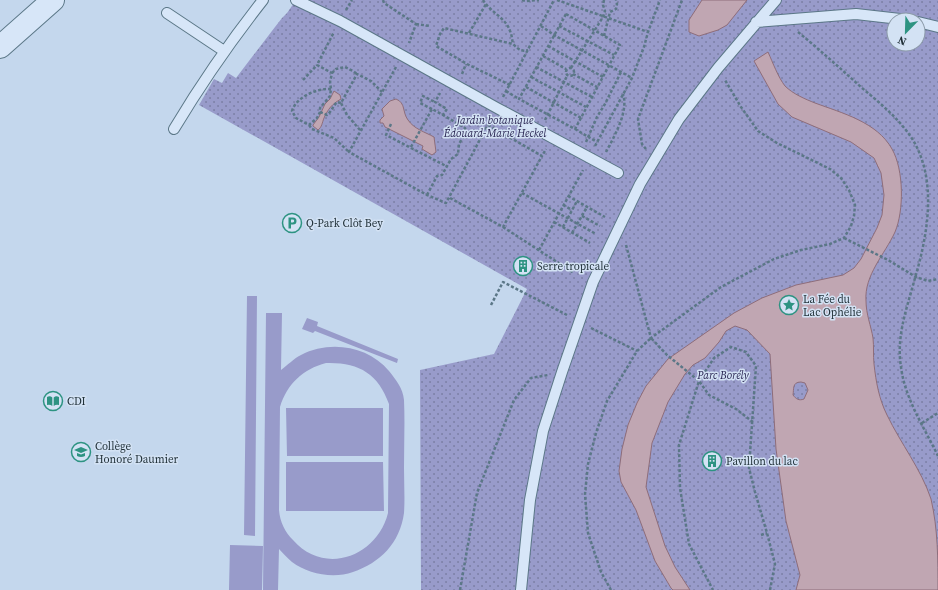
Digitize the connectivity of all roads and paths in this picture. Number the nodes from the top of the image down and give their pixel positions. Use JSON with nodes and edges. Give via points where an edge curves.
{"nodes":[{"id":1,"x":53,"y":0,"type":"edge"},
{"id":2,"x":296,"y":0,"type":"edge"},
{"id":3,"x":352,"y":0,"type":"edge"},
{"id":4,"x":383,"y":0,"type":"edge"},
{"id":5,"x":483,"y":0,"type":"edge"},
{"id":6,"x":522,"y":0,"type":"edge"},
{"id":7,"x":539,"y":0,"type":"edge"},
{"id":8,"x":557,"y":0,"type":"edge"},
{"id":9,"x":604,"y":0,"type":"edge"},
{"id":10,"x":616,"y":0,"type":"edge"},
{"id":11,"x":660,"y":0,"type":"edge"},
{"id":12,"x":682,"y":0,"type":"edge"},
{"id":13,"x":776,"y":0,"type":"edge"},
{"id":14,"x":257,"y":2,"type":"edge"},
{"id":15,"x":486,"y":4,"type":"junction"},
{"id":16,"x":166,"y":13,"type":"dead end"},
{"id":17,"x":603,"y":17,"type":"junction"},
{"id":18,"x":886,"y":17,"type":"edge"},
{"id":19,"x":608,"y":18,"type":"junction"},
{"id":20,"x":783,"y":19,"type":"junction"},
{"id":21,"x":340,"y":21,"type":"junction"},
{"id":22,"x":756,"y":22,"type":"junction"},
{"id":23,"x":416,"y":24,"type":"junction"},
{"id":24,"x":926,"y":24,"type":"edge"},
{"id":25,"x":430,"y":26,"type":"dead end"},
{"id":26,"x":540,"y":26,"type":"dead end"},
{"id":27,"x":559,"y":26,"type":"junction"},
{"id":28,"x":938,"y":27,"type":"edge"},
{"id":29,"x":594,"y":31,"type":"junction"},
{"id":30,"x":648,"y":32,"type":"junction"},
{"id":31,"x":469,"y":33,"type":"junction"},
{"id":32,"x":554,"y":35,"type":"junction"},
{"id":33,"x":604,"y":36,"type":"junction"},
{"id":34,"x":587,"y":42,"type":"junction"},
{"id":35,"x":513,"y":44,"type":"junction"},
{"id":36,"x":548,"y":46,"type":"junction"},
{"id":37,"x":0,"y":47,"type":"edge"},
{"id":38,"x":528,"y":50,"type":"dead end"},
{"id":39,"x":582,"y":50,"type":"junction"},
{"id":40,"x":224,"y":51,"type":"junction"},
{"id":41,"x":402,"y":56,"type":"junction"},
{"id":42,"x":542,"y":56,"type":"junction"},
{"id":43,"x":614,"y":56,"type":"junction"},
{"id":44,"x":575,"y":61,"type":"junction"},
{"id":45,"x":317,"y":64,"type":"junction"},
{"id":46,"x":609,"y":65,"type":"junction"},
{"id":47,"x":536,"y":67,"type":"junction"},
{"id":48,"x":572,"y":68,"type":"junction"},
{"id":49,"x":718,"y":68,"type":"junction"},
{"id":50,"x":566,"y":69,"type":"junction"},
{"id":51,"x":622,"y":72,"type":"junction"},
{"id":52,"x":332,"y":73,"type":"junction"},
{"id":53,"x":357,"y":74,"type":"junction"},
{"id":54,"x":573,"y":74,"type":"junction"},
{"id":55,"x":568,"y":76,"type":"junction"},
{"id":56,"x":531,"y":77,"type":"junction"},
{"id":57,"x":603,"y":77,"type":"junction"},
{"id":58,"x":632,"y":78,"type":"junction"},
{"id":59,"x":303,"y":80,"type":"dead end"},
{"id":60,"x":447,"y":80,"type":"junction"},
{"id":61,"x":564,"y":82,"type":"junction"},
{"id":62,"x":510,"y":85,"type":"dead end"},
{"id":63,"x":526,"y":87,"type":"junction"},
{"id":64,"x":597,"y":87,"type":"junction"},
{"id":65,"x":331,"y":89,"type":"junction"},
{"id":66,"x":506,"y":91,"type":"dead end"},
{"id":67,"x":382,"y":92,"type":"junction"},
{"id":68,"x":559,"y":92,"type":"junction"},
{"id":69,"x":623,"y":94,"type":"junction"},
{"id":70,"x":592,"y":97,"type":"junction"},
{"id":71,"x":519,"y":99,"type":"junction"},
{"id":72,"x":435,"y":102,"type":"junction"},
{"id":73,"x":341,"y":103,"type":"junction"},
{"id":74,"x":553,"y":103,"type":"junction"},
{"id":75,"x":586,"y":107,"type":"junction"},
{"id":76,"x":432,"y":109,"type":"junction"},
{"id":77,"x":320,"y":112,"type":"junction"},
{"id":78,"x":547,"y":115,"type":"junction"},
{"id":79,"x":443,"y":116,"type":"junction"},
{"id":80,"x":581,"y":118,"type":"junction"},
{"id":81,"x":391,"y":124,"type":"dead end"},
{"id":82,"x":309,"y":125,"type":"junction"},
{"id":83,"x":488,"y":125,"type":"dead end"},
{"id":84,"x":174,"y":129,"type":"dead end"},
{"id":85,"x":574,"y":129,"type":"junction"},
{"id":86,"x":360,"y":130,"type":"junction"},
{"id":87,"x":589,"y":137,"type":"junction"},
{"id":88,"x":553,"y":138,"type":"junction"},
{"id":89,"x":597,"y":142,"type":"junction"},
{"id":90,"x":411,"y":147,"type":"junction"},
{"id":91,"x":349,"y":152,"type":"junction"},
{"id":92,"x":578,"y":152,"type":"junction"},
{"id":93,"x":542,"y":156,"type":"junction"},
{"id":94,"x":589,"y":158,"type":"junction"},
{"id":95,"x":653,"y":161,"type":"junction"},
{"id":96,"x":599,"y":163,"type":"junction"},
{"id":97,"x":446,"y":166,"type":"junction"},
{"id":98,"x":618,"y":173,"type":"dead end"},
{"id":99,"x":522,"y":193,"type":"junction"},
{"id":100,"x":427,"y":195,"type":"junction"},
{"id":101,"x":568,"y":196,"type":"junction"},
{"id":102,"x":450,"y":198,"type":"dead end"},
{"id":103,"x":577,"y":201,"type":"junction"},
{"id":104,"x":446,"y":204,"type":"dead end"},
{"id":105,"x":564,"y":205,"type":"junction"},
{"id":106,"x":587,"y":207,"type":"junction"},
{"id":107,"x":572,"y":210,"type":"junction"},
{"id":108,"x":582,"y":216,"type":"junction"},
{"id":109,"x":605,"y":217,"type":"dead end"},
{"id":110,"x":554,"y":222,"type":"junction"},
{"id":111,"x":620,"y":224,"type":"junction"},
{"id":112,"x":600,"y":226,"type":"dead end"},
{"id":113,"x":503,"y":227,"type":"junction"},
{"id":114,"x":562,"y":227,"type":"junction"},
{"id":115,"x":572,"y":233,"type":"junction"},
{"id":116,"x":596,"y":234,"type":"dead end"},
{"id":117,"x":844,"y":238,"type":"junction"},
{"id":118,"x":590,"y":243,"type":"dead end"},
{"id":119,"x":539,"y":250,"type":"junction"},
{"id":120,"x":574,"y":272,"type":"dead end"},
{"id":121,"x":916,"y":277,"type":"junction"},
{"id":122,"x":938,"y":280,"type":"edge"},
{"id":123,"x":491,"y":305,"type":"dead end"},
{"id":124,"x":579,"y":322,"type":"junction"},
{"id":125,"x":651,"y":338,"type":"junction"},
{"id":126,"x":637,"y":350,"type":"junction"},
{"id":127,"x":562,"y":372,"type":"junction"},
{"id":128,"x":699,"y":382,"type":"junction"},
{"id":129,"x":938,"y":413,"type":"edge"},
{"id":130,"x":753,"y":422,"type":"junction"},
{"id":131,"x":922,"y":423,"type":"junction"},
{"id":132,"x":938,"y":456,"type":"edge"},
{"id":133,"x":767,"y":533,"type":"junction"},
{"id":134,"x":761,"y":535,"type":"dead end"},
{"id":135,"x":460,"y":590,"type":"edge"},
{"id":136,"x":521,"y":590,"type":"edge"},
{"id":137,"x":611,"y":590,"type":"edge"},
{"id":138,"x":713,"y":590,"type":"edge"},
{"id":139,"x":770,"y":590,"type":"edge"}],
"edges":[{"from":1,"to":37,"type":"street"},
{"from":2,"to":21,"type":"lane"},
{"from":3,"to":21,"type":"path"},
{"from":4,"to":23,"type":"path"},
{"from":5,"to":15,"type":"path"},
{"from":6,"to":7,"type":"path"},
{"from":8,"to":17,"type":"path"},
{"from":9,"to":17,"type":"path"},
{"from":10,"to":19,"type":"path","via":[[616,9],[610,12]]},
{"from":11,"to":30,"type":"path"},
{"from":12,"to":95,"type":"path","via":[[638,119],[642,144]]},
{"from":13,"to":22,"type":"lane"},
{"from":14,"to":40,"type":"lane"},
{"from":15,"to":31,"type":"path"},
{"from":15,"to":35,"type":"path","via":[[506,24]]},
{"from":16,"to":40,"type":"lane"},
{"from":17,"to":19,"type":"path"},
{"from":17,"to":29,"type":"path"},
{"from":18,"to":20,"type":"lane","via":[[856,14]]},
{"from":19,"to":30,"type":"path"},
{"from":19,"to":33,"type":"path"},
{"from":20,"to":22,"type":"lane"},
{"from":20,"to":121,"type":"path","via":[[892,113],[912,138],[921,158],[927,183],[928,215]]},
{"from":21,"to":41,"type":"lane"},
{"from":21,"to":45,"type":"path"},
{"from":22,"to":49,"type":"lane"},
{"from":23,"to":25,"type":"path"},
{"from":23,"to":41,"type":"path"},
{"from":24,"to":28,"type":"lane"},
{"from":26,"to":32,"type":"path"},
{"from":27,"to":29,"type":"path","via":[[566,14]]},
{"from":27,"to":32,"type":"path"},
{"from":27,"to":34,"type":"path"},
{"from":29,"to":33,"type":"path"},
{"from":29,"to":34,"type":"path"},
{"from":30,"to":58,"type":"path"},
{"from":31,"to":35,"type":"path"},
{"from":31,"to":62,"type":"path","via":[[444,28],[436,46]]},
{"from":32,"to":36,"type":"path"},
{"from":32,"to":39,"type":"path"},
{"from":33,"to":43,"type":"path","via":[[620,45]]},
{"from":34,"to":39,"type":"path"},
{"from":34,"to":43,"type":"path"},
{"from":35,"to":38,"type":"path","via":[[518,49]]},
{"from":36,"to":42,"type":"path"},
{"from":36,"to":44,"type":"path"},
{"from":39,"to":44,"type":"path"},
{"from":39,"to":46,"type":"path"},
{"from":40,"to":84,"type":"lane"},
{"from":41,"to":60,"type":"lane"},
{"from":41,"to":67,"type":"path"},
{"from":42,"to":47,"type":"path"},
{"from":42,"to":50,"type":"path"},
{"from":43,"to":46,"type":"path"},
{"from":44,"to":48,"type":"path"},
{"from":44,"to":57,"type":"path"},
{"from":45,"to":52,"type":"path"},
{"from":45,"to":59,"type":"path"},
{"from":46,"to":51,"type":"path"},
{"from":46,"to":57,"type":"path"},
{"from":47,"to":56,"type":"path"},
{"from":47,"to":61,"type":"path"},
{"from":48,"to":50,"type":"path"},
{"from":48,"to":54,"type":"path"},
{"from":49,"to":95,"type":"lane","via":[[680,118]]},
{"from":49,"to":117,"type":"path","via":[[758,131],[830,169],[841,178],[855,205],[851,226]]},
{"from":50,"to":55,"type":"path"},
{"from":51,"to":58,"type":"path"},
{"from":51,"to":87,"type":"path","via":[[596,117]]},
{"from":52,"to":53,"type":"path","via":[[345,67]]},
{"from":52,"to":65,"type":"path"},
{"from":53,"to":67,"type":"path","via":[[371,81]]},
{"from":53,"to":73,"type":"path"},
{"from":54,"to":55,"type":"path"},
{"from":54,"to":64,"type":"path"},
{"from":55,"to":61,"type":"path"},
{"from":56,"to":63,"type":"path"},
{"from":56,"to":68,"type":"path"},
{"from":57,"to":64,"type":"path"},
{"from":58,"to":69,"type":"path"},
{"from":60,"to":72,"type":"path"},
{"from":60,"to":88,"type":"lane"},
{"from":61,"to":68,"type":"path"},
{"from":61,"to":70,"type":"path"},
{"from":63,"to":71,"type":"path"},
{"from":63,"to":74,"type":"path"},
{"from":64,"to":70,"type":"path"},
{"from":65,"to":77,"type":"path","via":[[330,96],[320,108]]},
{"from":65,"to":82,"type":"path","via":[[323,88],[307,95],[293,106],[292,111],[296,118]]},
{"from":66,"to":71,"type":"path"},
{"from":67,"to":86,"type":"path"},
{"from":68,"to":74,"type":"path"},
{"from":68,"to":75,"type":"path"},
{"from":69,"to":89,"type":"path"},
{"from":69,"to":96,"type":"path","via":[[626,102],[619,126]]},
{"from":70,"to":75,"type":"path"},
{"from":71,"to":78,"type":"path"},
{"from":72,"to":76,"type":"path","via":[[423,96],[420,103]]},
{"from":72,"to":79,"type":"path","via":[[447,109]]},
{"from":73,"to":77,"type":"path","via":[[337,102],[327,114]]},
{"from":73,"to":86,"type":"path"},
{"from":74,"to":78,"type":"path"},
{"from":74,"to":80,"type":"path"},
{"from":75,"to":80,"type":"path"},
{"from":76,"to":79,"type":"path"},
{"from":76,"to":90,"type":"path"},
{"from":77,"to":82,"type":"path"},
{"from":78,"to":85,"type":"path"},
{"from":79,"to":97,"type":"path","via":[[465,128],[466,132],[459,144],[458,154],[451,158]]},
{"from":80,"to":85,"type":"path"},
{"from":81,"to":90,"type":"path","via":[[386,135]]},
{"from":82,"to":91,"type":"path","via":[[312,129],[334,138]]},
{"from":83,"to":93,"type":"path"},
{"from":85,"to":87,"type":"path"},
{"from":86,"to":91,"type":"path"},
{"from":87,"to":89,"type":"path"},
{"from":87,"to":92,"type":"path"},
{"from":88,"to":92,"type":"lane"},
{"from":88,"to":93,"type":"path"},
{"from":89,"to":94,"type":"path"},
{"from":90,"to":97,"type":"path"},
{"from":91,"to":100,"type":"path"},
{"from":92,"to":94,"type":"lane"},
{"from":93,"to":99,"type":"path"},
{"from":94,"to":96,"type":"lane"},
{"from":94,"to":101,"type":"path"},
{"from":95,"to":111,"type":"lane"},
{"from":96,"to":98,"type":"lane"},
{"from":97,"to":100,"type":"path","via":[[442,174],[437,176]]},
{"from":99,"to":113,"type":"path"},
{"from":99,"to":116,"type":"path"},
{"from":100,"to":104,"type":"path"},
{"from":101,"to":103,"type":"path"},
{"from":101,"to":105,"type":"path"},
{"from":102,"to":113,"type":"path"},
{"from":103,"to":106,"type":"path"},
{"from":103,"to":107,"type":"path"},
{"from":105,"to":107,"type":"path"},
{"from":105,"to":110,"type":"path"},
{"from":106,"to":108,"type":"path"},
{"from":106,"to":109,"type":"path"},
{"from":107,"to":114,"type":"path"},
{"from":108,"to":112,"type":"path"},
{"from":108,"to":115,"type":"path"},
{"from":110,"to":114,"type":"path"},
{"from":110,"to":119,"type":"path"},
{"from":111,"to":124,"type":"lane","via":[[593,282]]},
{"from":111,"to":125,"type":"path"},
{"from":113,"to":119,"type":"path"},
{"from":114,"to":115,"type":"path"},
{"from":115,"to":118,"type":"path"},
{"from":117,"to":121,"type":"path"},
{"from":117,"to":125,"type":"path","via":[[768,262],[721,287]]},
{"from":119,"to":120,"type":"path"},
{"from":121,"to":122,"type":"path","via":[[928,281]]},
{"from":121,"to":131,"type":"path","via":[[904,313],[900,338],[901,366],[906,392]]},
{"from":123,"to":124,"type":"path","via":[[502,282]]},
{"from":124,"to":126,"type":"path"},
{"from":124,"to":127,"type":"lane"},
{"from":125,"to":126,"type":"path"},
{"from":125,"to":128,"type":"path"},
{"from":126,"to":137,"type":"path","via":[[607,401],[588,464],[585,494],[588,533],[601,572]]},
{"from":127,"to":135,"type":"path","via":[[531,378],[514,400],[477,493]]},
{"from":127,"to":136,"type":"lane","via":[[543,431],[530,500]]},
{"from":128,"to":130,"type":"path","via":[[709,395]]},
{"from":128,"to":130,"type":"path","via":[[714,358],[731,347],[746,352],[756,366]]},
{"from":128,"to":138,"type":"path","via":[[679,445],[680,488],[690,544]]},
{"from":129,"to":131,"type":"path"},
{"from":130,"to":133,"type":"path","via":[[749,468]]},
{"from":131,"to":132,"type":"path"},
{"from":133,"to":134,"type":"path"},
{"from":133,"to":139,"type":"path","via":[[775,564]]}]}
